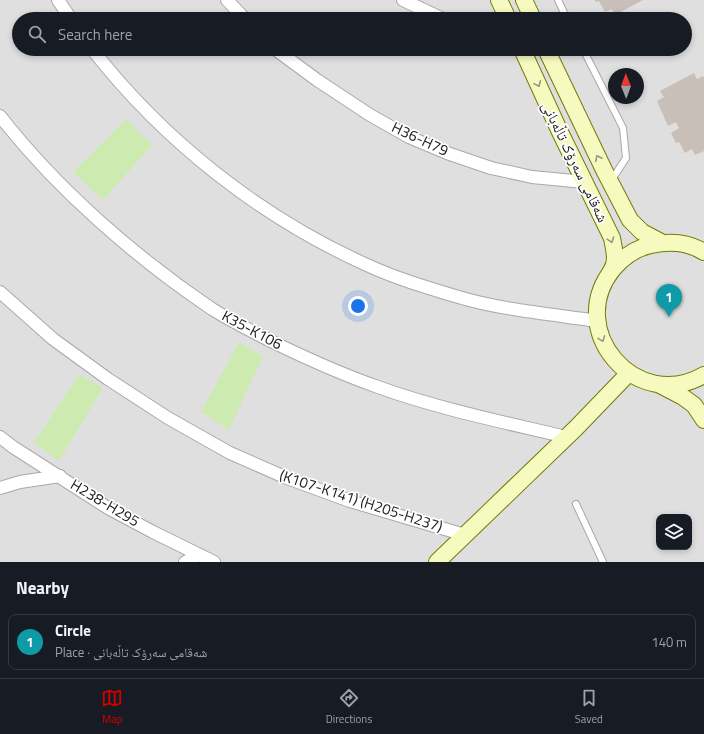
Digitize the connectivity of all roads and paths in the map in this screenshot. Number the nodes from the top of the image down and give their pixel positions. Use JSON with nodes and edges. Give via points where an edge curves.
{"nodes":[{"id":1,"x":58,"y":0,"type":"edge"},
{"id":2,"x":227,"y":0,"type":"edge"},
{"id":3,"x":403,"y":0,"type":"edge"},
{"id":4,"x":499,"y":0,"type":"edge"},
{"id":5,"x":524,"y":0,"type":"edge"},
{"id":6,"x":558,"y":0,"type":"edge"},
{"id":7,"x":66,"y":12,"type":"edge"},
{"id":8,"x":238,"y":12,"type":"edge"},
{"id":9,"x":428,"y":12,"type":"edge"},
{"id":10,"x":505,"y":12,"type":"edge"},
{"id":11,"x":530,"y":12,"type":"edge"},
{"id":12,"x":564,"y":12,"type":"edge"},
{"id":13,"x":98,"y":56,"type":"edge"},
{"id":14,"x":284,"y":56,"type":"edge"},
{"id":15,"x":525,"y":56,"type":"edge"},
{"id":16,"x":549,"y":56,"type":"edge"},
{"id":17,"x":586,"y":56,"type":"edge"},
{"id":18,"x":0,"y":116,"type":"edge"},
{"id":19,"x":584,"y":182,"type":"junction"},
{"id":20,"x":610,"y":183,"type":"junction"},
{"id":21,"x":661,"y":242,"type":"junction"},
{"id":22,"x":704,"y":252,"type":"edge"},
{"id":23,"x":608,"y":275,"type":"junction"},
{"id":24,"x":0,"y":292,"type":"edge"},
{"id":25,"x":598,"y":321,"type":"junction"},
{"id":26,"x":629,"y":373,"type":"junction"},
{"id":27,"x":704,"y":375,"type":"edge"},
{"id":28,"x":659,"y":384,"type":"junction"},
{"id":29,"x":704,"y":420,"type":"edge"},
{"id":30,"x":0,"y":437,"type":"edge"},
{"id":31,"x":566,"y":437,"type":"junction"},
{"id":32,"x":60,"y":476,"type":"junction"},
{"id":33,"x":0,"y":488,"type":"edge"},
{"id":34,"x":576,"y":504,"type":"dead end"},
{"id":35,"x":465,"y":535,"type":"junction"},
{"id":36,"x":199,"y":555,"type":"junction"},
{"id":37,"x":185,"y":562,"type":"edge"},
{"id":38,"x":214,"y":562,"type":"edge"},
{"id":39,"x":437,"y":562,"type":"edge"},
{"id":40,"x":603,"y":562,"type":"edge"}],
"edges":[{"from":1,"to":7,"type":"street"},
{"from":2,"to":8,"type":"street"},
{"from":3,"to":9,"type":"street"},
{"from":4,"to":10,"type":"street"},
{"from":5,"to":11,"type":"street"},
{"from":6,"to":12,"type":"lane"},
{"from":13,"to":25,"type":"street","via":[[132,96],[172,136],[224,179],[277,217],[318,241],[367,266],[456,297]]},
{"from":14,"to":19,"type":"street","name":"H36-H79","via":[[370,115],[409,137],[447,153],[491,168],[532,177]]},
{"from":15,"to":19,"type":"street","name":"شەقامی سەرۆک تاڵەبانی","one_way":true},
{"from":20,"to":16,"type":"street","name":"شەقامی سەرۆک تاڵەبانی","one_way":true},
{"from":17,"to":20,"type":"lane","via":[[623,128],[626,158]]},
{"from":18,"to":31,"type":"street","name":"K35-K106","via":[[44,168],[133,250],[213,309],[255,333],[312,361],[379,387],[442,407]]},
{"from":19,"to":23,"type":"street","name":"شەقامی سەرۆک تاڵەبانی","one_way":true,"via":[[612,238],[614,266]]},
{"from":20,"to":21,"type":"street","name":"شەقامی سەرۆک تاڵەبانی","via":[[636,227]]},
{"from":21,"to":22,"type":"street","via":[[688,245]]},
{"from":21,"to":23,"type":"street","via":[[630,253]]},
{"from":23,"to":25,"type":"street","name":"شەقامی سەرۆک تاڵەبانی","via":[[598,301]]},
{"from":24,"to":35,"type":"street","name":"(K107-K141) (H205-H237)","via":[[53,339],[108,380],[230,453],[287,478],[350,501]]},
{"from":25,"to":26,"type":"street","name":"شەقامی سەرۆک تاڵەبانی","one_way":true,"via":[[609,354]]},
{"from":26,"to":28,"type":"street","name":"شەقامی سەرۆک تاڵەبانی"},
{"from":26,"to":31,"type":"street"},
{"from":27,"to":28,"type":"street","via":[[686,383]]},
{"from":28,"to":29,"type":"street","via":[[694,405]]},
{"from":30,"to":32,"type":"street","name":"H238-H295"},
{"from":31,"to":35,"type":"street"},
{"from":32,"to":33,"type":"street"},
{"from":32,"to":36,"type":"street","name":"H238-H295","via":[[108,508]]},
{"from":34,"to":40,"type":"lane"},
{"from":35,"to":39,"type":"street"},
{"from":36,"to":37,"type":"street"},
{"from":36,"to":38,"type":"street","name":"H238-H295"}]}
